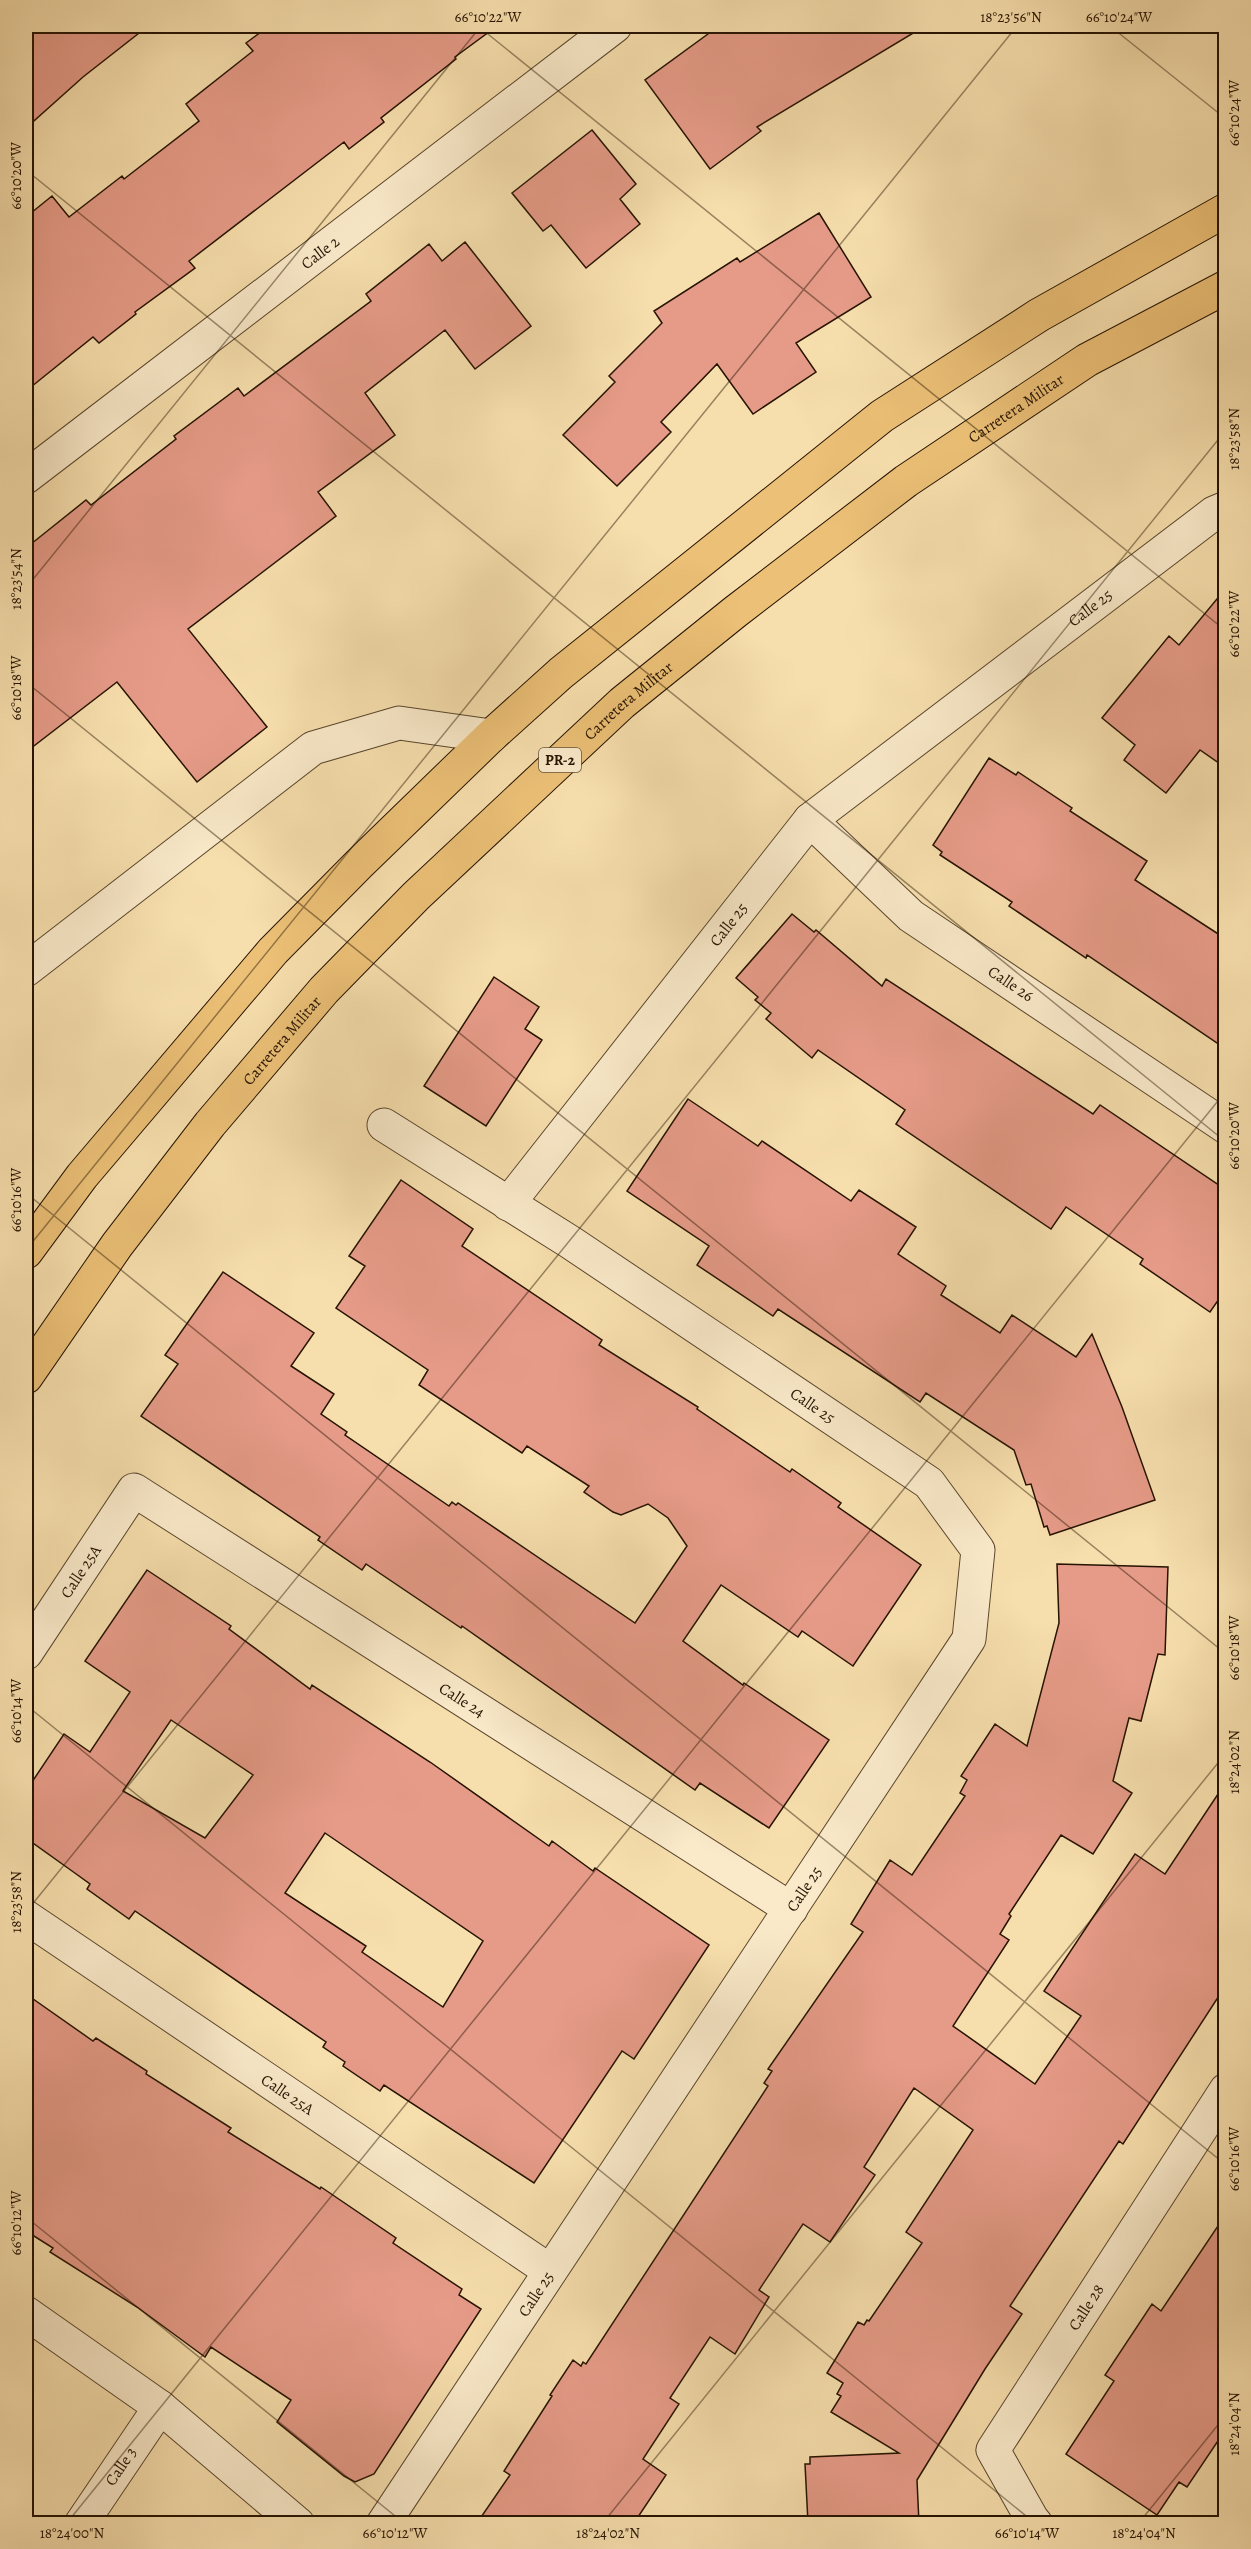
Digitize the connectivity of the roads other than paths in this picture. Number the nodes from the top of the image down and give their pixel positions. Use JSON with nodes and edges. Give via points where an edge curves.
{"nodes":[{"id":1,"x":615,"y":26,"type":"edge"},
{"id":2,"x":1226,"y":210,"type":"edge"},
{"id":3,"x":1226,"y":287,"type":"edge"},
{"id":4,"x":26,"y":477,"type":"edge"},
{"id":5,"x":1222,"y":517,"type":"edge"},
{"id":6,"x":491,"y":736,"type":"junction"},
{"id":7,"x":810,"y":820,"type":"junction"},
{"id":8,"x":26,"y":970,"type":"edge"},
{"id":9,"x":384,"y":1125,"type":"dead end"},
{"id":10,"x":1226,"y":1127,"type":"edge"},
{"id":11,"x":508,"y":1204,"type":"junction"},
{"id":12,"x":26,"y":1252,"type":"edge"},
{"id":13,"x":26,"y":1377,"type":"edge"},
{"id":14,"x":134,"y":1490,"type":"joint"},
{"id":15,"x":26,"y":1653,"type":"edge"},
{"id":16,"x":791,"y":1909,"type":"junction"},
{"id":17,"x":26,"y":1917,"type":"edge"},
{"id":18,"x":1226,"y":2090,"type":"edge"},
{"id":19,"x":550,"y":2271,"type":"junction"},
{"id":20,"x":26,"y":2313,"type":"edge"},
{"id":21,"x":160,"y":2407,"type":"junction"},
{"id":22,"x":81,"y":2523,"type":"edge"},
{"id":23,"x":298,"y":2523,"type":"edge"},
{"id":24,"x":383,"y":2523,"type":"edge"},
{"id":25,"x":1036,"y":2523,"type":"edge"}],
"edges":[{"from":1,"to":4,"type":"street","name":"Calle 2"},
{"from":2,"to":6,"type":"main road","via":[[1039,315],[882,416],[561,673]]},
{"from":3,"to":13,"type":"main road","name":"Carretera Militar","number":"PR-2","via":[[1088,360],[906,482],[622,703],[425,888],[324,990],[203,1133],[117,1245]]},
{"from":5,"to":7,"type":"street","name":"Calle 25"},
{"from":6,"to":8,"type":"street","via":[[399,723],[313,748]]},
{"from":6,"to":12,"type":"main road","via":[[273,951],[82,1176]]},
{"from":7,"to":10,"type":"street","name":"Calle 26","via":[[911,916]]},
{"from":7,"to":11,"type":"street","name":"Calle 25"},
{"from":9,"to":11,"type":"street"},
{"from":11,"to":16,"type":"street","name":"Calle 25","via":[[929,1483],[978,1550],[969,1639]]},
{"from":14,"to":15,"type":"street","name":"Calle 25A"},
{"from":14,"to":16,"type":"street","name":"Calle 24"},
{"from":16,"to":19,"type":"street","name":"Calle 25"},
{"from":17,"to":19,"type":"street","name":"Calle 25A"},
{"from":18,"to":25,"type":"street","name":"Calle 28","via":[[993,2450]]},
{"from":19,"to":24,"type":"street","name":"Calle 25"},
{"from":20,"to":21,"type":"street"},
{"from":21,"to":22,"type":"street","name":"Calle 3"},
{"from":21,"to":23,"type":"street"}]}
